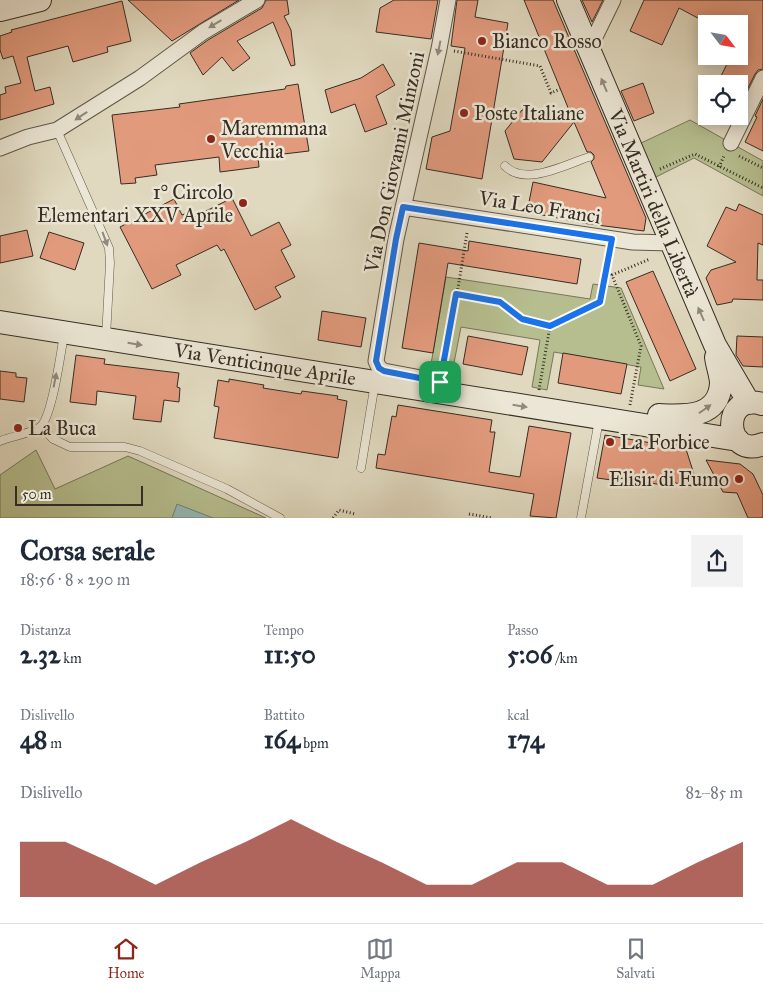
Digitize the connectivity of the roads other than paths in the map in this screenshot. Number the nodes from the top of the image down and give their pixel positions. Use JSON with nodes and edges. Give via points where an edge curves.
{"nodes":[{"id":1,"x":40,"y":0,"type":"edge"},
{"id":2,"x":257,"y":0,"type":"edge"},
{"id":3,"x":448,"y":0,"type":"edge"},
{"id":4,"x":568,"y":0,"type":"edge"},
{"id":5,"x":613,"y":0,"type":"edge"},
{"id":6,"x":0,"y":10,"type":"edge"},
{"id":7,"x":589,"y":49,"type":"junction"},
{"id":8,"x":763,"y":78,"type":"edge"},
{"id":9,"x":57,"y":130,"type":"junction"},
{"id":10,"x":0,"y":148,"type":"edge"},
{"id":11,"x":734,"y":149,"type":"road end"},
{"id":12,"x":589,"y":157,"type":"dead end"},
{"id":13,"x":506,"y":166,"type":"dead end"},
{"id":14,"x":403,"y":207,"type":"junction"},
{"id":15,"x":664,"y":243,"type":"junction"},
{"id":16,"x":0,"y":322,"type":"edge"},
{"id":17,"x":64,"y":332,"type":"junction"},
{"id":18,"x":106,"y":339,"type":"junction"},
{"id":19,"x":715,"y":345,"type":"junction"},
{"id":20,"x":375,"y":382,"type":"junction"},
{"id":21,"x":488,"y":400,"type":"junction"},
{"id":22,"x":756,"y":404,"type":"edge"},
{"id":23,"x":603,"y":419,"type":"junction"},
{"id":24,"x":41,"y":426,"type":"junction"},
{"id":25,"x":0,"y":441,"type":"edge"},
{"id":26,"x":756,"y":446,"type":"edge"},
{"id":27,"x":361,"y":468,"type":"dead end"},
{"id":28,"x":280,"y":518,"type":"edge"},
{"id":29,"x":581,"y":518,"type":"edge"}],
"edges":[{"from":1,"to":6,"type":"main road"},
{"from":2,"to":9,"type":"street","one_way":true,"via":[[203,32],[140,78]]},
{"from":3,"to":14,"type":"street","name":"Via Don Giovanni Minzoni","one_way":true},
{"from":4,"to":7,"type":"main road","name":"Via Martiri della Libertà"},
{"from":5,"to":7,"type":"street"},
{"from":15,"to":7,"type":"main road","name":"Via Martiri della Libertà","one_way":true},
{"from":8,"to":11,"type":"street"},
{"from":9,"to":10,"type":"street"},
{"from":9,"to":18,"type":"lane","one_way":true,"via":[[109,248]]},
{"from":12,"to":13,"type":"lane","via":[[534,175],[515,174]]},
{"from":14,"to":15,"type":"street","name":"Via Leo Franci","via":[[612,239]]},
{"from":14,"to":21,"type":"street","name":"Via Don Giovanni Minzoni","via":[[377,365],[386,372],[463,388]]},
{"from":19,"to":15,"type":"main road","name":"Via Martiri della Libertà","one_way":true},
{"from":16,"to":17,"type":"main road","name":"Via Venticinque Aprile"},
{"from":17,"to":18,"type":"main road","name":"Via Venticinque Aprile"},
{"from":24,"to":17,"type":"lane","one_way":true,"via":[[49,411]]},
{"from":18,"to":20,"type":"main road","name":"Via Venticinque Aprile","one_way":true},
{"from":19,"to":22,"type":"main road","name":"Via Martiri della Libertà"},
{"from":23,"to":19,"type":"main road","one_way":true,"via":[[628,414],[683,416],[705,410],[717,396],[721,384]]},
{"from":20,"to":21,"type":"main road","name":"Via Venticinque Aprile"},
{"from":20,"to":27,"type":"lane"},
{"from":21,"to":23,"type":"main road","name":"Via Venticinque Aprile","one_way":true},
{"from":22,"to":26,"type":"main road","name":"Via Martiri della Libertà","via":[[742,405],[734,415],[732,428]]},
{"from":23,"to":26,"type":"main road","name":"Via Venticinque Aprile"},
{"from":23,"to":29,"type":"lane"},
{"from":24,"to":25,"type":"lane"},
{"from":24,"to":28,"type":"lane","via":[[53,439],[70,447],[125,447],[140,451],[227,488]]}]}
